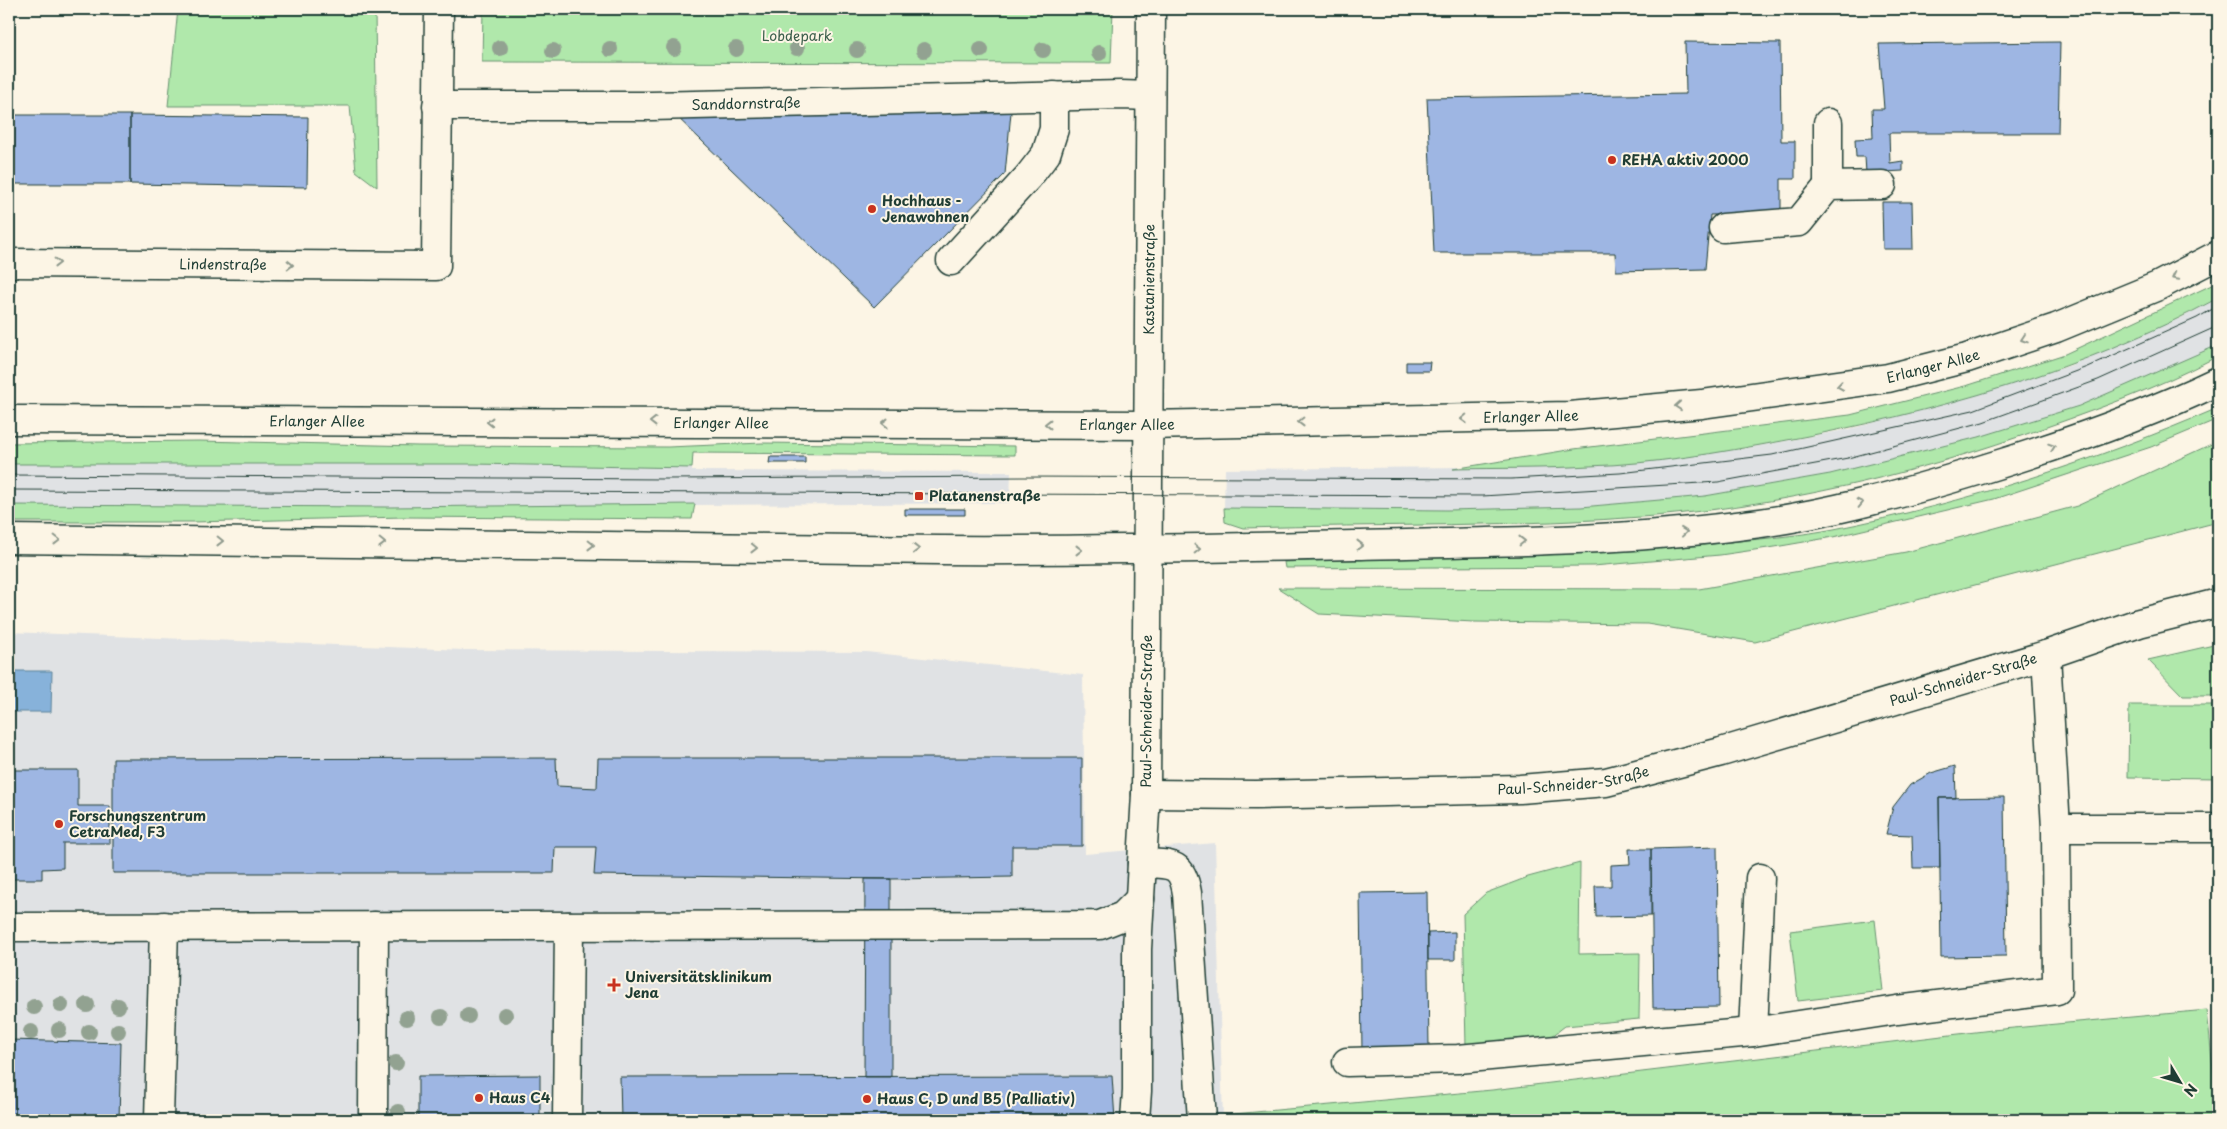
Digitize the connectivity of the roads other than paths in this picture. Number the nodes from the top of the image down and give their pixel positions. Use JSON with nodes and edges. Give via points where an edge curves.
{"nodes":[{"id":1,"x":438,"y":9,"type":"edge"},
{"id":2,"x":1152,"y":9,"type":"edge"},
{"id":3,"x":1054,"y":96,"type":"junction"},
{"id":4,"x":1150,"y":96,"type":"junction"},
{"id":5,"x":437,"y":106,"type":"junction"},
{"id":6,"x":1828,"y":123,"type":"dead end"},
{"id":7,"x":1882,"y":185,"type":"dead end"},
{"id":8,"x":1828,"y":186,"type":"junction"},
{"id":9,"x":1723,"y":228,"type":"dead end"},
{"id":10,"x":2218,"y":255,"type":"edge"},
{"id":11,"x":951,"y":261,"type":"dead end"},
{"id":12,"x":9,"y":262,"type":"edge"},
{"id":13,"x":2218,"y":380,"type":"edge"},
{"id":14,"x":9,"y":420,"type":"edge"},
{"id":15,"x":1149,"y":425,"type":"junction"},
{"id":16,"x":9,"y":539,"type":"edge"},
{"id":17,"x":1148,"y":550,"type":"junction"},
{"id":18,"x":2218,"y":603,"type":"edge"},
{"id":19,"x":2046,"y":655,"type":"junction"},
{"id":20,"x":1146,"y":794,"type":"junction"},
{"id":21,"x":2056,"y":828,"type":"junction"},
{"id":22,"x":2218,"y":828,"type":"edge"},
{"id":23,"x":1142,"y":863,"type":"junction"},
{"id":24,"x":1760,"y":878,"type":"dead end"},
{"id":25,"x":1140,"y":899,"type":"junction"},
{"id":26,"x":164,"y":926,"type":"junction"},
{"id":27,"x":374,"y":926,"type":"junction"},
{"id":28,"x":569,"y":926,"type":"junction"},
{"id":29,"x":9,"y":927,"type":"edge"},
{"id":30,"x":1753,"y":1032,"type":"junction"},
{"id":31,"x":1348,"y":1062,"type":"dead end"},
{"id":32,"x":159,"y":1120,"type":"edge"},
{"id":33,"x":374,"y":1120,"type":"edge"},
{"id":34,"x":567,"y":1120,"type":"edge"},
{"id":35,"x":1135,"y":1120,"type":"edge"},
{"id":36,"x":1202,"y":1120,"type":"edge"}],
"edges":[{"from":1,"to":5,"type":"main road"},
{"from":2,"to":4,"type":"main road","name":"Kastanienstraße"},
{"from":3,"to":4,"type":"main road","name":"Sanddornstraße"},
{"from":3,"to":5,"type":"main road","name":"Sanddornstraße","via":[[651,106]]},
{"from":3,"to":11,"type":"main road","via":[[1054,129],[1046,154]]},
{"from":4,"to":15,"type":"main road","name":"Kastanienstraße"},
{"from":12,"to":5,"type":"main road","name":"Lindenstraße","one_way":true,"via":[[436,266]]},
{"from":6,"to":8,"type":"main road"},
{"from":7,"to":8,"type":"main road"},
{"from":8,"to":9,"type":"main road","via":[[1798,222]]},
{"from":10,"to":15,"type":"main road","name":"Erlanger Allee","one_way":true,"via":[[2158,286],[2056,328],[1967,358],[1888,378],[1702,404],[1570,416]]},
{"from":17,"to":13,"type":"main road","one_way":true,"via":[[1543,541],[1743,526],[1906,493],[2093,433],[2182,398]]},
{"from":15,"to":14,"type":"main road","name":"Erlanger Allee","one_way":true},
{"from":15,"to":17,"type":"main road","name":"Kastanienstraße"},
{"from":16,"to":17,"type":"main road","one_way":true},
{"from":17,"to":20,"type":"main road","name":"Paul-Schneider-Straße"},
{"from":18,"to":19,"type":"main road","name":"Paul-Schneider-Straße","via":[[2139,623]]},
{"from":19,"to":20,"type":"main road","name":"Paul-Schneider-Straße","via":[[1606,782],[1520,789]]},
{"from":19,"to":21,"type":"main road"},
{"from":20,"to":23,"type":"main road"},
{"from":21,"to":22,"type":"main road"},
{"from":21,"to":30,"type":"main road","via":[[2057,990]]},
{"from":23,"to":25,"type":"main road"},
{"from":23,"to":36,"type":"main road","via":[[1168,864],[1184,876]]},
{"from":24,"to":30,"type":"main road"},
{"from":25,"to":28,"type":"main road","via":[[1123,916],[1100,925]]},
{"from":25,"to":35,"type":"main road"},
{"from":26,"to":27,"type":"main road"},
{"from":26,"to":29,"type":"main road"},
{"from":26,"to":32,"type":"main road"},
{"from":27,"to":28,"type":"main road"},
{"from":27,"to":33,"type":"main road"},
{"from":28,"to":34,"type":"main road"},
{"from":30,"to":31,"type":"main road","via":[[1458,1059]]}]}
